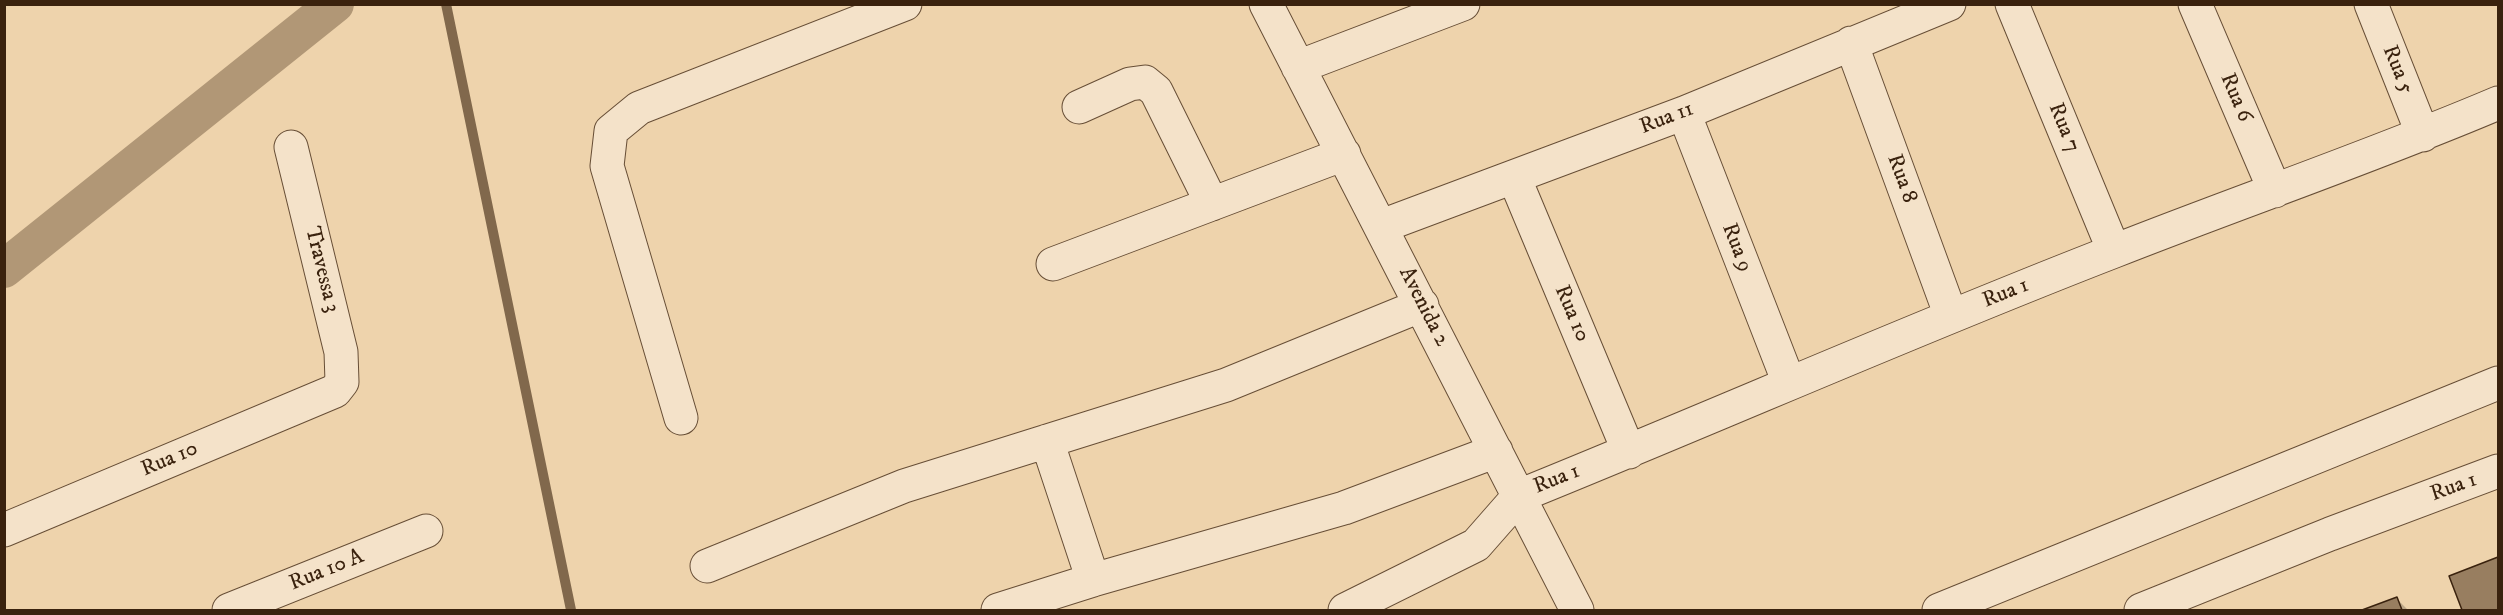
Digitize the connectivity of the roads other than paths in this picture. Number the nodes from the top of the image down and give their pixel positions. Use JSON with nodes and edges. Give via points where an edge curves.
{"nodes":[{"id":1,"x":904,"y":4,"type":"edge"},
{"id":2,"x":1266,"y":4,"type":"edge"},
{"id":3,"x":1463,"y":4,"type":"edge"},
{"id":4,"x":1949,"y":4,"type":"edge"},
{"id":5,"x":2012,"y":4,"type":"edge"},
{"id":6,"x":2195,"y":4,"type":"edge"},
{"id":7,"x":2371,"y":4,"type":"edge"},
{"id":8,"x":1411,"y":13,"type":"edge"},
{"id":9,"x":1851,"y":43,"type":"junction"},
{"id":10,"x":1298,"y":67,"type":"junction"},
{"id":11,"x":2499,"y":103,"type":"edge"},
{"id":12,"x":1079,"y":106,"type":"dead end"},
{"id":13,"x":1684,"y":113,"type":"junction"},
{"id":14,"x":2423,"y":135,"type":"junction"},
{"id":15,"x":291,"y":147,"type":"dead end"},
{"id":16,"x":1344,"y":154,"type":"junction"},
{"id":17,"x":1514,"y":177,"type":"junction"},
{"id":18,"x":2275,"y":191,"type":"junction"},
{"id":19,"x":1212,"y":204,"type":"junction"},
{"id":20,"x":1382,"y":226,"type":"junction"},
{"id":21,"x":2114,"y":251,"type":"junction"},
{"id":22,"x":1053,"y":264,"type":"dead end"},
{"id":23,"x":1422,"y":305,"type":"junction"},
{"id":24,"x":1951,"y":316,"type":"junction"},
{"id":25,"x":1789,"y":383,"type":"junction"},
{"id":26,"x":2499,"y":383,"type":"edge"},
{"id":27,"x":335,"y":391,"type":"joint"},
{"id":28,"x":681,"y":417,"type":"dead end"},
{"id":29,"x":1047,"y":441,"type":"junction"},
{"id":30,"x":1496,"y":451,"type":"junction"},
{"id":31,"x":1629,"y":452,"type":"junction"},
{"id":32,"x":2499,"y":471,"type":"edge"},
{"id":33,"x":1519,"y":495,"type":"junction"},
{"id":34,"x":4,"y":530,"type":"edge"},
{"id":35,"x":426,"y":531,"type":"dead end"},
{"id":36,"x":708,"y":566,"type":"dead end"},
{"id":37,"x":1093,"y":580,"type":"junction"},
{"id":38,"x":229,"y":610,"type":"edge"},
{"id":39,"x":998,"y":610,"type":"edge"},
{"id":40,"x":1345,"y":610,"type":"edge"},
{"id":41,"x":1577,"y":610,"type":"edge"},
{"id":42,"x":1939,"y":610,"type":"edge"},
{"id":43,"x":2141,"y":610,"type":"edge"}],
"edges":[{"from":1,"to":28,"type":"street","via":[[639,108],[610,131],[607,166]]},
{"from":2,"to":10,"type":"street","name":"Avenida 2"},
{"from":3,"to":8,"type":"street"},
{"from":4,"to":9,"type":"street","name":"Rua 11"},
{"from":5,"to":21,"type":"street","name":"Rua 7"},
{"from":6,"to":18,"type":"street","name":"Rua 6"},
{"from":7,"to":14,"type":"street","name":"Rua 5"},
{"from":8,"to":10,"type":"street"},
{"from":9,"to":13,"type":"street","name":"Rua 11"},
{"from":9,"to":24,"type":"street","name":"Rua 8"},
{"from":10,"to":16,"type":"street","name":"Avenida 2"},
{"from":11,"to":14,"type":"street","name":"Rua 1"},
{"from":12,"to":19,"type":"street","via":[[1130,84],[1145,82],[1156,91]]},
{"from":13,"to":17,"type":"street","name":"Rua 11"},
{"from":13,"to":25,"type":"street","name":"Rua 9"},
{"from":14,"to":18,"type":"street","name":"Rua 1"},
{"from":15,"to":27,"type":"street","name":"Travessa 3","via":[[341,352],[342,382]]},
{"from":16,"to":19,"type":"street"},
{"from":16,"to":20,"type":"street","name":"Avenida 2"},
{"from":17,"to":20,"type":"street","name":"Rua 11"},
{"from":17,"to":31,"type":"street","name":"Rua 10"},
{"from":18,"to":21,"type":"street","name":"Rua 1"},
{"from":19,"to":22,"type":"street"},
{"from":20,"to":23,"type":"street","name":"Avenida 2"},
{"from":21,"to":24,"type":"street","name":"Rua 1"},
{"from":23,"to":29,"type":"street","via":[[1226,385]]},
{"from":23,"to":30,"type":"street","name":"Avenida 2"},
{"from":24,"to":25,"type":"street","name":"Rua 1"},
{"from":25,"to":31,"type":"street","name":"Rua 1"},
{"from":26,"to":42,"type":"street"},
{"from":27,"to":34,"type":"street","name":"Rua 10"},
{"from":29,"to":36,"type":"street","via":[[904,486]]},
{"from":29,"to":37,"type":"street"},
{"from":30,"to":33,"type":"street","name":"Avenida 2"},
{"from":30,"to":37,"type":"street","via":[[1344,508]]},
{"from":31,"to":33,"type":"street","name":"Rua 1"},
{"from":32,"to":43,"type":"street","name":"Rua 1"},
{"from":33,"to":40,"type":"street","via":[[1476,545]]},
{"from":33,"to":41,"type":"street","name":"Avenida 2"},
{"from":35,"to":38,"type":"street","name":"Rua 10 A"},
{"from":37,"to":39,"type":"street"}]}
